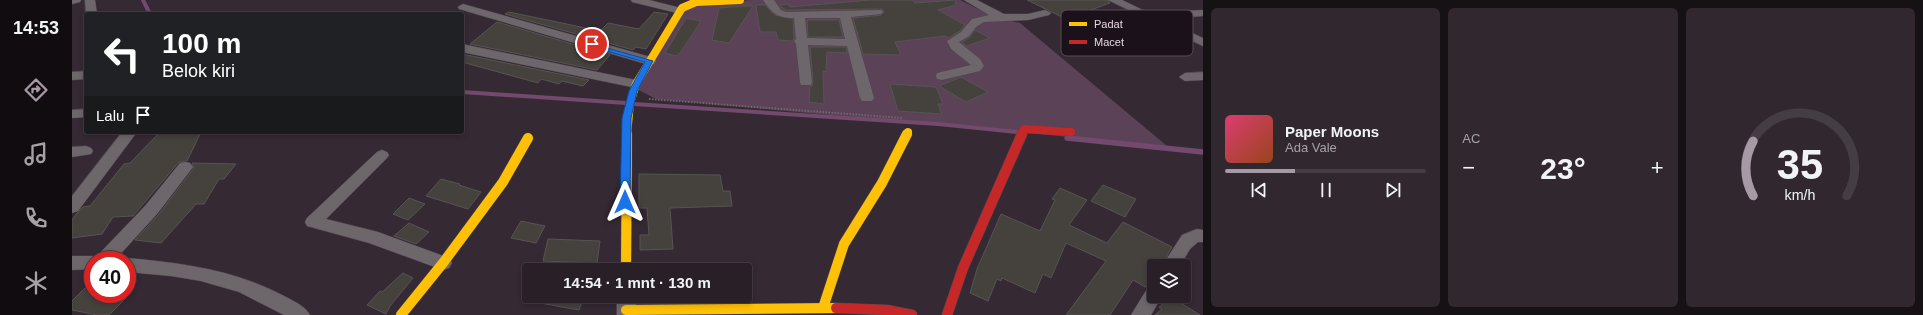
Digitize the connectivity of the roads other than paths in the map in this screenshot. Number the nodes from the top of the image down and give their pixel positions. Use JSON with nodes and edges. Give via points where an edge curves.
{"nodes":[{"id":1,"x":76,"y":0,"type":"edge"},
{"id":2,"x":90,"y":0,"type":"edge"},
{"id":3,"x":475,"y":0,"type":"edge"},
{"id":4,"x":636,"y":0,"type":"edge"},
{"id":5,"x":740,"y":0,"type":"edge"},
{"id":6,"x":768,"y":0,"type":"edge"},
{"id":7,"x":968,"y":0,"type":"edge"},
{"id":8,"x":1114,"y":0,"type":"edge"},
{"id":9,"x":72,"y":1,"type":"edge"},
{"id":10,"x":680,"y":6,"type":"edge"},
{"id":11,"x":463,"y":7,"type":"junction"},
{"id":12,"x":1135,"y":10,"type":"edge"},
{"id":13,"x":91,"y":12,"type":"edge"},
{"id":14,"x":455,"y":12,"type":"edge"},
{"id":15,"x":877,"y":12,"type":"dead end"},
{"id":16,"x":1045,"y":13,"type":"dead end"},
{"id":17,"x":1203,"y":13,"type":"edge"},
{"id":18,"x":844,"y":14,"type":"junction"},
{"id":19,"x":1193,"y":14,"type":"edge"},
{"id":20,"x":799,"y":15,"type":"junction"},
{"id":21,"x":1002,"y":17,"type":"junction"},
{"id":22,"x":1193,"y":37,"type":"edge"},
{"id":23,"x":800,"y":41,"type":"junction"},
{"id":24,"x":1203,"y":42,"type":"edge"},
{"id":25,"x":852,"y":43,"type":"junction"},
{"id":26,"x":464,"y":49,"type":"edge"},
{"id":27,"x":650,"y":61,"type":"junction"},
{"id":28,"x":942,"y":76,"type":"dead end"},
{"id":29,"x":1203,"y":76,"type":"edge"},
{"id":30,"x":1185,"y":77,"type":"dead end"},
{"id":31,"x":806,"y":82,"type":"dead end"},
{"id":32,"x":633,"y":91,"type":"junction"},
{"id":33,"x":867,"y":98,"type":"dead end"},
{"id":34,"x":84,"y":112,"type":"edge"},
{"id":35,"x":72,"y":114,"type":"edge"},
{"id":36,"x":908,"y":132,"type":"dead end"},
{"id":37,"x":1071,"y":132,"type":"dead end"},
{"id":38,"x":128,"y":134,"type":"edge"},
{"id":39,"x":528,"y":138,"type":"dead end"},
{"id":40,"x":382,"y":155,"type":"dead end"},
{"id":41,"x":185,"y":167,"type":"dead end"},
{"id":42,"x":72,"y":207,"type":"edge"},
{"id":43,"x":1203,"y":236,"type":"edge"},
{"id":44,"x":112,"y":251,"type":"edge"},
{"id":45,"x":1176,"y":259,"type":"edge"},
{"id":46,"x":84,"y":262,"type":"edge"},
{"id":47,"x":72,"y":263,"type":"edge"},
{"id":48,"x":443,"y":263,"type":"junction"},
{"id":49,"x":626,"y":263,"type":"edge"},
{"id":50,"x":136,"y":266,"type":"edge"},
{"id":51,"x":1148,"y":303,"type":"edge"},
{"id":52,"x":627,"y":307,"type":"edge"},
{"id":53,"x":822,"y":308,"type":"junction"},
{"id":54,"x":300,"y":315,"type":"edge"},
{"id":55,"x":400,"y":315,"type":"edge"},
{"id":56,"x":912,"y":315,"type":"edge"},
{"id":57,"x":947,"y":315,"type":"edge"},
{"id":58,"x":1140,"y":315,"type":"edge"}],
"edges":[{"from":1,"to":9,"type":"street"},
{"from":2,"to":13,"type":"street"},
{"from":3,"to":11,"type":"street"},
{"from":4,"to":10,"type":"street"},
{"from":5,"to":10,"type":"street","via":[[696,2]]},
{"from":6,"to":20,"type":"street","via":[[779,14]]},
{"from":7,"to":21,"type":"street"},
{"from":8,"to":12,"type":"street"},
{"from":10,"to":27,"type":"street"},
{"from":11,"to":14,"type":"street"},
{"from":11,"to":27,"type":"street"},
{"from":15,"to":18,"type":"street"},
{"from":16,"to":21,"type":"street","via":[[1028,17]]},
{"from":17,"to":19,"type":"street"},
{"from":18,"to":20,"type":"street"},
{"from":18,"to":25,"type":"street"},
{"from":20,"to":23,"type":"street"},
{"from":21,"to":28,"type":"street","via":[[975,21],[966,29],[965,34],[954,41],[955,46],[976,62],[976,68]]},
{"from":22,"to":24,"type":"street"},
{"from":23,"to":25,"type":"street"},
{"from":23,"to":31,"type":"street"},
{"from":25,"to":33,"type":"street"},
{"from":26,"to":32,"type":"street"},
{"from":27,"to":32,"type":"street"},
{"from":29,"to":30,"type":"street"},
{"from":32,"to":49,"type":"street","via":[[627,118]]},
{"from":34,"to":35,"type":"street"},
{"from":36,"to":53,"type":"street","via":[[882,183],[844,244]]},
{"from":37,"to":57,"type":"street","via":[[1024,129],[963,268]]},
{"from":38,"to":42,"type":"street"},
{"from":39,"to":48,"type":"street","via":[[503,182]]},
{"from":40,"to":48,"type":"street","via":[[313,222],[372,236]]},
{"from":41,"to":44,"type":"street","via":[[151,210]]},
{"from":43,"to":45,"type":"street","via":[[1196,234],[1190,237]]},
{"from":46,"to":47,"type":"street"},
{"from":48,"to":55,"type":"street"},
{"from":50,"to":54,"type":"street","via":[[186,271],[232,282],[287,306]]},
{"from":51,"to":58,"type":"street"},
{"from":52,"to":53,"type":"street"},
{"from":53,"to":56,"type":"street","via":[[887,310]]}]}
